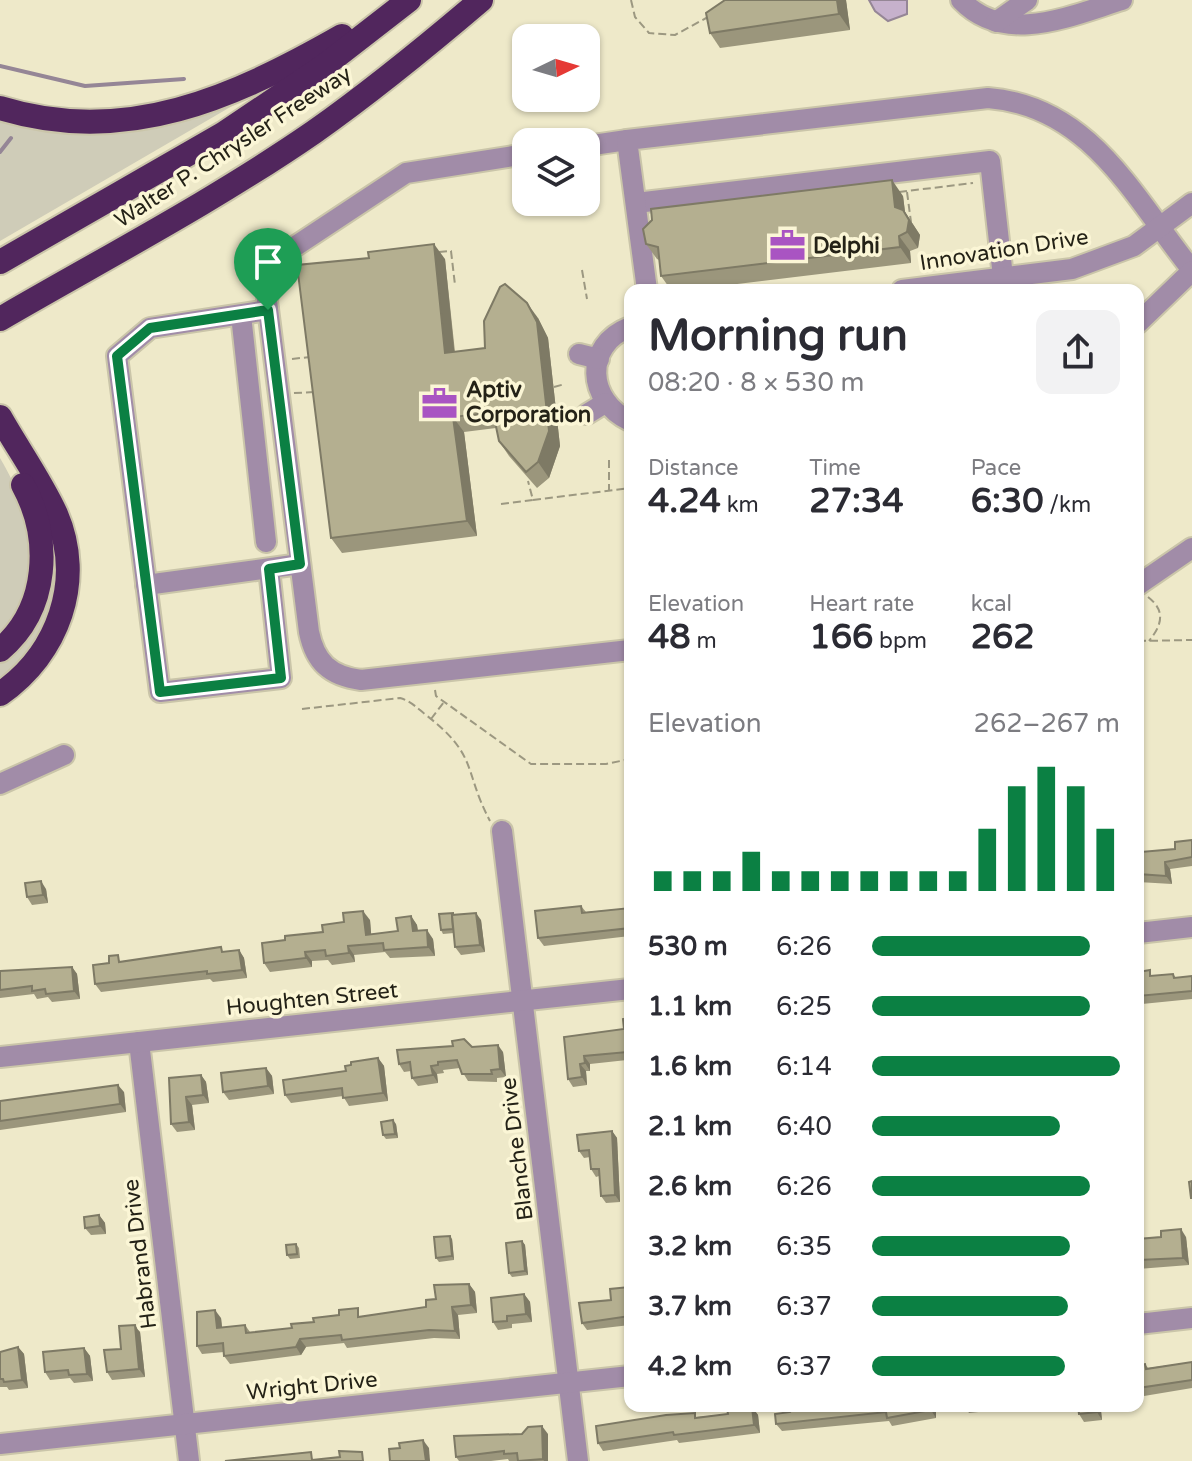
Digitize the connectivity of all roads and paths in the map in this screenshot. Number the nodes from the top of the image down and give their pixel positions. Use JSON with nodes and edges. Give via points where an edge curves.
{"nodes":[{"id":1,"x":408,"y":0,"type":"edge"},
{"id":2,"x":481,"y":0,"type":"edge"},
{"id":3,"x":631,"y":0,"type":"edge"},
{"id":4,"x":961,"y":0,"type":"edge"},
{"id":5,"x":1027,"y":0,"type":"edge"},
{"id":6,"x":1122,"y":0,"type":"edge"},
{"id":7,"x":713,"y":14,"type":"edge"},
{"id":8,"x":996,"y":22,"type":"junction"},
{"id":9,"x":0,"y":108,"type":"edge"},
{"id":10,"x":627,"y":140,"type":"junction"},
{"id":11,"x":600,"y":144,"type":"edge"},
{"id":12,"x":512,"y":156,"type":"edge"},
{"id":13,"x":973,"y":183,"type":"dead end"},
{"id":14,"x":907,"y":191,"type":"junction"},
{"id":15,"x":891,"y":193,"type":"edge"},
{"id":16,"x":636,"y":203,"type":"junction"},
{"id":17,"x":1192,"y":203,"type":"edge"},
{"id":18,"x":911,"y":224,"type":"edge"},
{"id":19,"x":1159,"y":229,"type":"junction"},
{"id":20,"x":436,"y":253,"type":"edge"},
{"id":21,"x":0,"y":262,"type":"edge"},
{"id":22,"x":582,"y":270,"type":"dead end"},
{"id":23,"x":1192,"y":271,"type":"edge"},
{"id":24,"x":1003,"y":277,"type":"junction"},
{"id":25,"x":646,"y":284,"type":"edge"},
{"id":26,"x":949,"y":284,"type":"edge"},
{"id":27,"x":455,"y":285,"type":"dead end"},
{"id":28,"x":587,"y":299,"type":"dead end"},
{"id":29,"x":268,"y":310,"type":"junction"},
{"id":30,"x":241,"y":315,"type":"junction"},
{"id":31,"x":1144,"y":317,"type":"edge"},
{"id":32,"x":0,"y":319,"type":"edge"},
{"id":33,"x":624,"y":330,"type":"edge"},
{"id":34,"x":283,"y":359,"type":"dead end"},
{"id":35,"x":312,"y":369,"type":"edge"},
{"id":36,"x":314,"y":380,"type":"edge"},
{"id":37,"x":565,"y":384,"type":"dead end"},
{"id":38,"x":554,"y":387,"type":"dead end"},
{"id":39,"x":287,"y":388,"type":"dead end"},
{"id":40,"x":316,"y":392,"type":"junction"},
{"id":41,"x":322,"y":392,"type":"edge"},
{"id":42,"x":0,"y":417,"type":"edge"},
{"id":43,"x":624,"y":419,"type":"edge"},
{"id":44,"x":282,"y":420,"type":"junction"},
{"id":45,"x":253,"y":424,"type":"junction"},
{"id":46,"x":0,"y":445,"type":"edge"},
{"id":47,"x":609,"y":460,"type":"dead end"},
{"id":48,"x":528,"y":481,"type":"edge"},
{"id":49,"x":624,"y":489,"type":"edge"},
{"id":50,"x":609,"y":490,"type":"junction"},
{"id":51,"x":533,"y":500,"type":"junction"},
{"id":52,"x":501,"y":504,"type":"dead end"},
{"id":53,"x":266,"y":542,"type":"dead end"},
{"id":54,"x":1192,"y":548,"type":"edge"},
{"id":55,"x":300,"y":564,"type":"junction"},
{"id":56,"x":269,"y":569,"type":"junction"},
{"id":57,"x":146,"y":585,"type":"junction"},
{"id":58,"x":1144,"y":588,"type":"edge"},
{"id":59,"x":1144,"y":593,"type":"edge"},
{"id":60,"x":1192,"y":640,"type":"edge"},
{"id":61,"x":1144,"y":641,"type":"edge"},
{"id":62,"x":1149,"y":641,"type":"junction"},
{"id":63,"x":0,"y":650,"type":"edge"},
{"id":64,"x":624,"y":651,"type":"edge"},
{"id":65,"x":439,"y":685,"type":"dead end"},
{"id":66,"x":0,"y":694,"type":"edge"},
{"id":67,"x":444,"y":701,"type":"junction"},
{"id":68,"x":302,"y":709,"type":"dead end"},
{"id":69,"x":431,"y":719,"type":"junction"},
{"id":70,"x":64,"y":755,"type":"dead end"},
{"id":71,"x":624,"y":760,"type":"edge"},
{"id":72,"x":0,"y":784,"type":"edge"},
{"id":73,"x":502,"y":831,"type":"joint"},
{"id":74,"x":1192,"y":927,"type":"edge"},
{"id":75,"x":1144,"y":932,"type":"edge"},
{"id":76,"x":624,"y":990,"type":"edge"},
{"id":77,"x":523,"y":1001,"type":"junction"},
{"id":78,"x":139,"y":1042,"type":"junction"},
{"id":79,"x":0,"y":1057,"type":"edge"},
{"id":80,"x":1192,"y":1318,"type":"edge"},
{"id":81,"x":1144,"y":1323,"type":"edge"},
{"id":82,"x":624,"y":1377,"type":"edge"},
{"id":83,"x":569,"y":1382,"type":"junction"},
{"id":84,"x":184,"y":1424,"type":"junction"},
{"id":85,"x":0,"y":1444,"type":"edge"},
{"id":86,"x":189,"y":1461,"type":"edge"},
{"id":87,"x":578,"y":1461,"type":"edge"}],
"edges":[{"from":1,"to":9,"type":"highway","via":[[262,80],[189,109],[142,118],[84,120]]},
{"from":1,"to":21,"type":"highway","name":"Walter P. Chrysler Freeway","via":[[324,66],[223,134]]},
{"from":2,"to":32,"type":"highway","name":"Walter P. Chrysler Freeway","via":[[409,62],[312,133]]},
{"from":3,"to":7,"type":"path","via":[[635,17],[649,33],[675,35]]},
{"from":4,"to":8,"type":"street","via":[[983,19]]},
{"from":5,"to":8,"type":"street"},
{"from":6,"to":8,"type":"street","via":[[1061,19],[1009,26]]},
{"from":10,"to":11,"type":"street"},
{"from":10,"to":16,"type":"street"},
{"from":10,"to":19,"type":"street","via":[[971,99],[1005,100],[1040,109],[1078,130]]},
{"from":12,"to":29,"type":"street","via":[[406,173],[282,255],[271,272]]},
{"from":13,"to":14,"type":"path"},
{"from":14,"to":15,"type":"path"},
{"from":14,"to":18,"type":"path"},
{"from":16,"to":24,"type":"street","via":[[990,161]]},
{"from":16,"to":25,"type":"street"},
{"from":17,"to":19,"type":"street","name":"Innovation Drive"},
{"from":19,"to":23,"type":"street"},
{"from":19,"to":24,"type":"street","name":"Innovation Drive","via":[[1113,256],[1072,269]]},
{"from":20,"to":27,"type":"path","via":[[451,251]]},
{"from":22,"to":28,"type":"path"},
{"from":23,"to":31,"type":"street"},
{"from":24,"to":26,"type":"street","name":"Innovation Drive"},
{"from":29,"to":30,"type":"street"},
{"from":29,"to":44,"type":"street"},
{"from":30,"to":45,"type":"street"},
{"from":30,"to":57,"type":"street","via":[[150,328],[117,356]]},
{"from":33,"to":43,"type":"street","via":[[589,357],[596,409]]},
{"from":34,"to":35,"type":"path","via":[[311,357]]},
{"from":36,"to":40,"type":"path"},
{"from":37,"to":38,"type":"path"},
{"from":39,"to":40,"type":"path","via":[[295,394]]},
{"from":40,"to":41,"type":"path"},
{"from":42,"to":66,"type":"highway","via":[[56,513],[65,540],[68,579],[61,616],[46,651]]},
{"from":44,"to":45,"type":"street"},
{"from":44,"to":55,"type":"street"},
{"from":45,"to":53,"type":"street"},
{"from":46,"to":63,"type":"highway","via":[[34,506],[42,543],[33,602],[23,624]]},
{"from":47,"to":50,"type":"path"},
{"from":48,"to":51,"type":"path"},
{"from":49,"to":50,"type":"path"},
{"from":50,"to":51,"type":"path"},
{"from":51,"to":52,"type":"path"},
{"from":54,"to":58,"type":"street"},
{"from":55,"to":56,"type":"street"},
{"from":55,"to":64,"type":"street","via":[[316,655],[326,668],[347,678]]},
{"from":56,"to":57,"type":"street"},
{"from":56,"to":57,"type":"street","via":[[281,678],[160,692]]},
{"from":59,"to":62,"type":"path","via":[[1160,609],[1161,620]]},
{"from":60,"to":62,"type":"path"},
{"from":61,"to":62,"type":"path"},
{"from":65,"to":67,"type":"path","via":[[434,692]]},
{"from":67,"to":69,"type":"path"},
{"from":67,"to":71,"type":"path","via":[[531,764]]},
{"from":68,"to":69,"type":"path","via":[[400,698]]},
{"from":69,"to":73,"type":"path","via":[[460,746],[488,818]]},
{"from":70,"to":72,"type":"street"},
{"from":73,"to":77,"type":"street","name":"Blanche Drive"},
{"from":74,"to":75,"type":"street"},
{"from":76,"to":77,"type":"street","name":"Houghten Street"},
{"from":77,"to":78,"type":"street","name":"Houghten Street"},
{"from":77,"to":83,"type":"street","name":"Blanche Drive"},
{"from":78,"to":79,"type":"street","name":"Houghten Street"},
{"from":78,"to":84,"type":"street","name":"Habrand Drive"},
{"from":80,"to":81,"type":"street"},
{"from":82,"to":83,"type":"street","name":"Wright Drive"},
{"from":83,"to":84,"type":"street","name":"Wright Drive"},
{"from":83,"to":87,"type":"street","name":"Blanche Drive"},
{"from":84,"to":85,"type":"street","name":"Wright Drive"},
{"from":84,"to":86,"type":"street","name":"Habrand Drive"}]}
